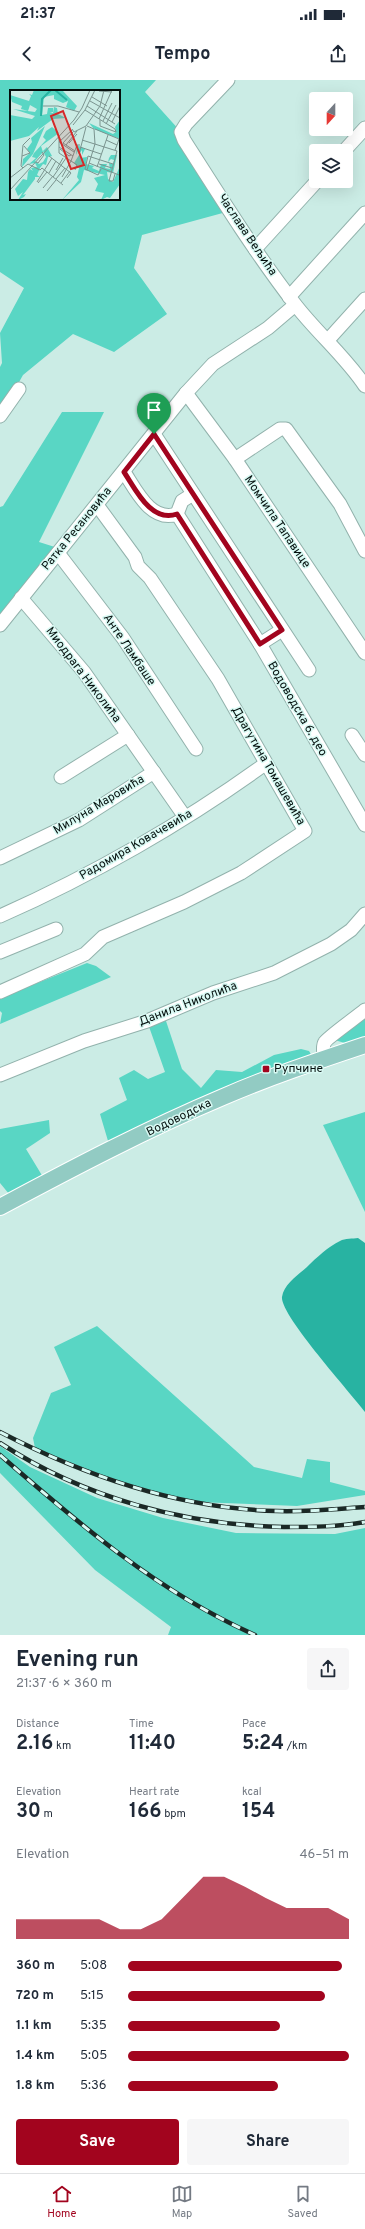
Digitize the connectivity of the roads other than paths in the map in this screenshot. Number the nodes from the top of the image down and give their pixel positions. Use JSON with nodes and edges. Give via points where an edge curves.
{"nodes":[{"id":1,"x":228,"y":80,"type":"edge"},
{"id":2,"x":365,"y":128,"type":"edge"},
{"id":3,"x":350,"y":144,"type":"edge"},
{"id":4,"x":311,"y":188,"type":"edge"},
{"id":5,"x":365,"y":213,"type":"edge"},
{"id":6,"x":255,"y":249,"type":"junction"},
{"id":7,"x":365,"y":299,"type":"edge"},
{"id":8,"x":292,"y":301,"type":"junction"},
{"id":9,"x":328,"y":340,"type":"junction"},
{"id":10,"x":364,"y":383,"type":"edge"},
{"id":11,"x":19,"y":390,"type":"dead end"},
{"id":12,"x":186,"y":393,"type":"junction"},
{"id":13,"x":0,"y":416,"type":"edge"},
{"id":14,"x":154,"y":434,"type":"junction"},
{"id":15,"x":235,"y":459,"type":"junction"},
{"id":16,"x":124,"y":472,"type":"junction"},
{"id":17,"x":193,"y":494,"type":"junction"},
{"id":18,"x":97,"y":505,"type":"junction"},
{"id":19,"x":177,"y":514,"type":"junction"},
{"id":20,"x":365,"y":551,"type":"edge"},
{"id":21,"x":58,"y":552,"type":"junction"},
{"id":22,"x":21,"y":598,"type":"junction"},
{"id":23,"x":0,"y":625,"type":"edge"},
{"id":24,"x":282,"y":630,"type":"junction"},
{"id":25,"x":260,"y":644,"type":"junction"},
{"id":26,"x":365,"y":653,"type":"edge"},
{"id":27,"x":310,"y":670,"type":"dead end"},
{"id":28,"x":128,"y":735,"type":"junction"},
{"id":29,"x":352,"y":736,"type":"dead end"},
{"id":30,"x":196,"y":749,"type":"dead end"},
{"id":31,"x":365,"y":755,"type":"edge"},
{"id":32,"x":265,"y":764,"type":"junction"},
{"id":33,"x":154,"y":772,"type":"junction"},
{"id":34,"x":61,"y":777,"type":"dead end"},
{"id":35,"x":185,"y":817,"type":"junction"},
{"id":36,"x":365,"y":825,"type":"edge"},
{"id":37,"x":0,"y":858,"type":"edge"},
{"id":38,"x":365,"y":914,"type":"edge"},
{"id":39,"x":0,"y":916,"type":"edge"},
{"id":40,"x":56,"y":929,"type":"dead end"},
{"id":41,"x":0,"y":952,"type":"edge"},
{"id":42,"x":0,"y":992,"type":"edge"},
{"id":43,"x":365,"y":1010,"type":"edge"},
{"id":44,"x":365,"y":1045,"type":"edge"},
{"id":45,"x":324,"y":1058,"type":"junction"},
{"id":46,"x":0,"y":1074,"type":"edge"},
{"id":47,"x":0,"y":1207,"type":"edge"}],
"edges":[{"from":1,"to":6,"type":"street","name":"Часлава Вељића","via":[[181,132]]},
{"from":2,"to":3,"type":"street"},
{"from":4,"to":6,"type":"street"},
{"from":5,"to":8,"type":"street","name":"Ратка Ресановића"},
{"from":6,"to":8,"type":"street","name":"Часлава Вељића"},
{"from":7,"to":9,"type":"street"},
{"from":8,"to":9,"type":"street","name":"Часлава Вељића"},
{"from":8,"to":12,"type":"street","name":"Ратка Ресановића","via":[[268,328],[213,364]]},
{"from":9,"to":10,"type":"street","name":"Часлава Вељића"},
{"from":11,"to":13,"type":"street"},
{"from":12,"to":14,"type":"street","name":"Ратка Ресановића"},
{"from":12,"to":15,"type":"street","name":"Момчила Тапавице"},
{"from":14,"to":16,"type":"street","name":"Ратка Ресановића"},
{"from":14,"to":17,"type":"street"},
{"from":15,"to":20,"type":"street","via":[[280,430],[286,429],[340,504]]},
{"from":15,"to":26,"type":"street","name":"Момчила Тапавице"},
{"from":16,"to":18,"type":"street","name":"Ратка Ресановића"},
{"from":16,"to":19,"type":"street","via":[[149,507],[165,515]]},
{"from":17,"to":19,"type":"street","via":[[182,501]]},
{"from":17,"to":24,"type":"street"},
{"from":18,"to":21,"type":"street","name":"Ратка Ресановића"},
{"from":18,"to":32,"type":"street","name":"Драгутина Томашевића","via":[[218,679]]},
{"from":19,"to":25,"type":"street","name":"Водоводска 6. део"},
{"from":21,"to":22,"type":"street","name":"Ратка Ресановића"},
{"from":21,"to":30,"type":"street","name":"Анте Ламбаше","via":[[123,638]]},
{"from":22,"to":23,"type":"street","name":"Ратка Ресановића"},
{"from":22,"to":28,"type":"street","name":"Миодрага Николића","via":[[79,667]]},
{"from":24,"to":25,"type":"street"},
{"from":24,"to":27,"type":"street"},
{"from":25,"to":36,"type":"street","name":"Водоводска 6. део"},
{"from":28,"to":33,"type":"street","name":"Миодрага Николића"},
{"from":28,"to":34,"type":"street","name":"Миодрага Николића"},
{"from":29,"to":31,"type":"street"},
{"from":32,"to":35,"type":"street","name":"Радомира Ковачевића","via":[[224,794]]},
{"from":32,"to":42,"type":"street","name":"Драгутина Томашевића","via":[[305,832],[241,873],[184,902],[107,935],[85,954]]},
{"from":33,"to":35,"type":"street","name":"Миодрага Николића"},
{"from":33,"to":37,"type":"street","name":"Милуна Маровића","via":[[79,820]]},
{"from":35,"to":39,"type":"street","name":"Радомира Ковачевића","via":[[53,893]]},
{"from":38,"to":46,"type":"street","name":"Данила Николића","via":[[351,930],[331,944],[274,973],[213,993],[146,1021],[84,1041]]},
{"from":40,"to":41,"type":"street"},
{"from":43,"to":45,"type":"street","via":[[328,1038],[323,1045]]},
{"from":44,"to":45,"type":"main road","name":"Водоводска"},
{"from":45,"to":47,"type":"main road","name":"Водоводска","via":[[222,1097]]}]}
